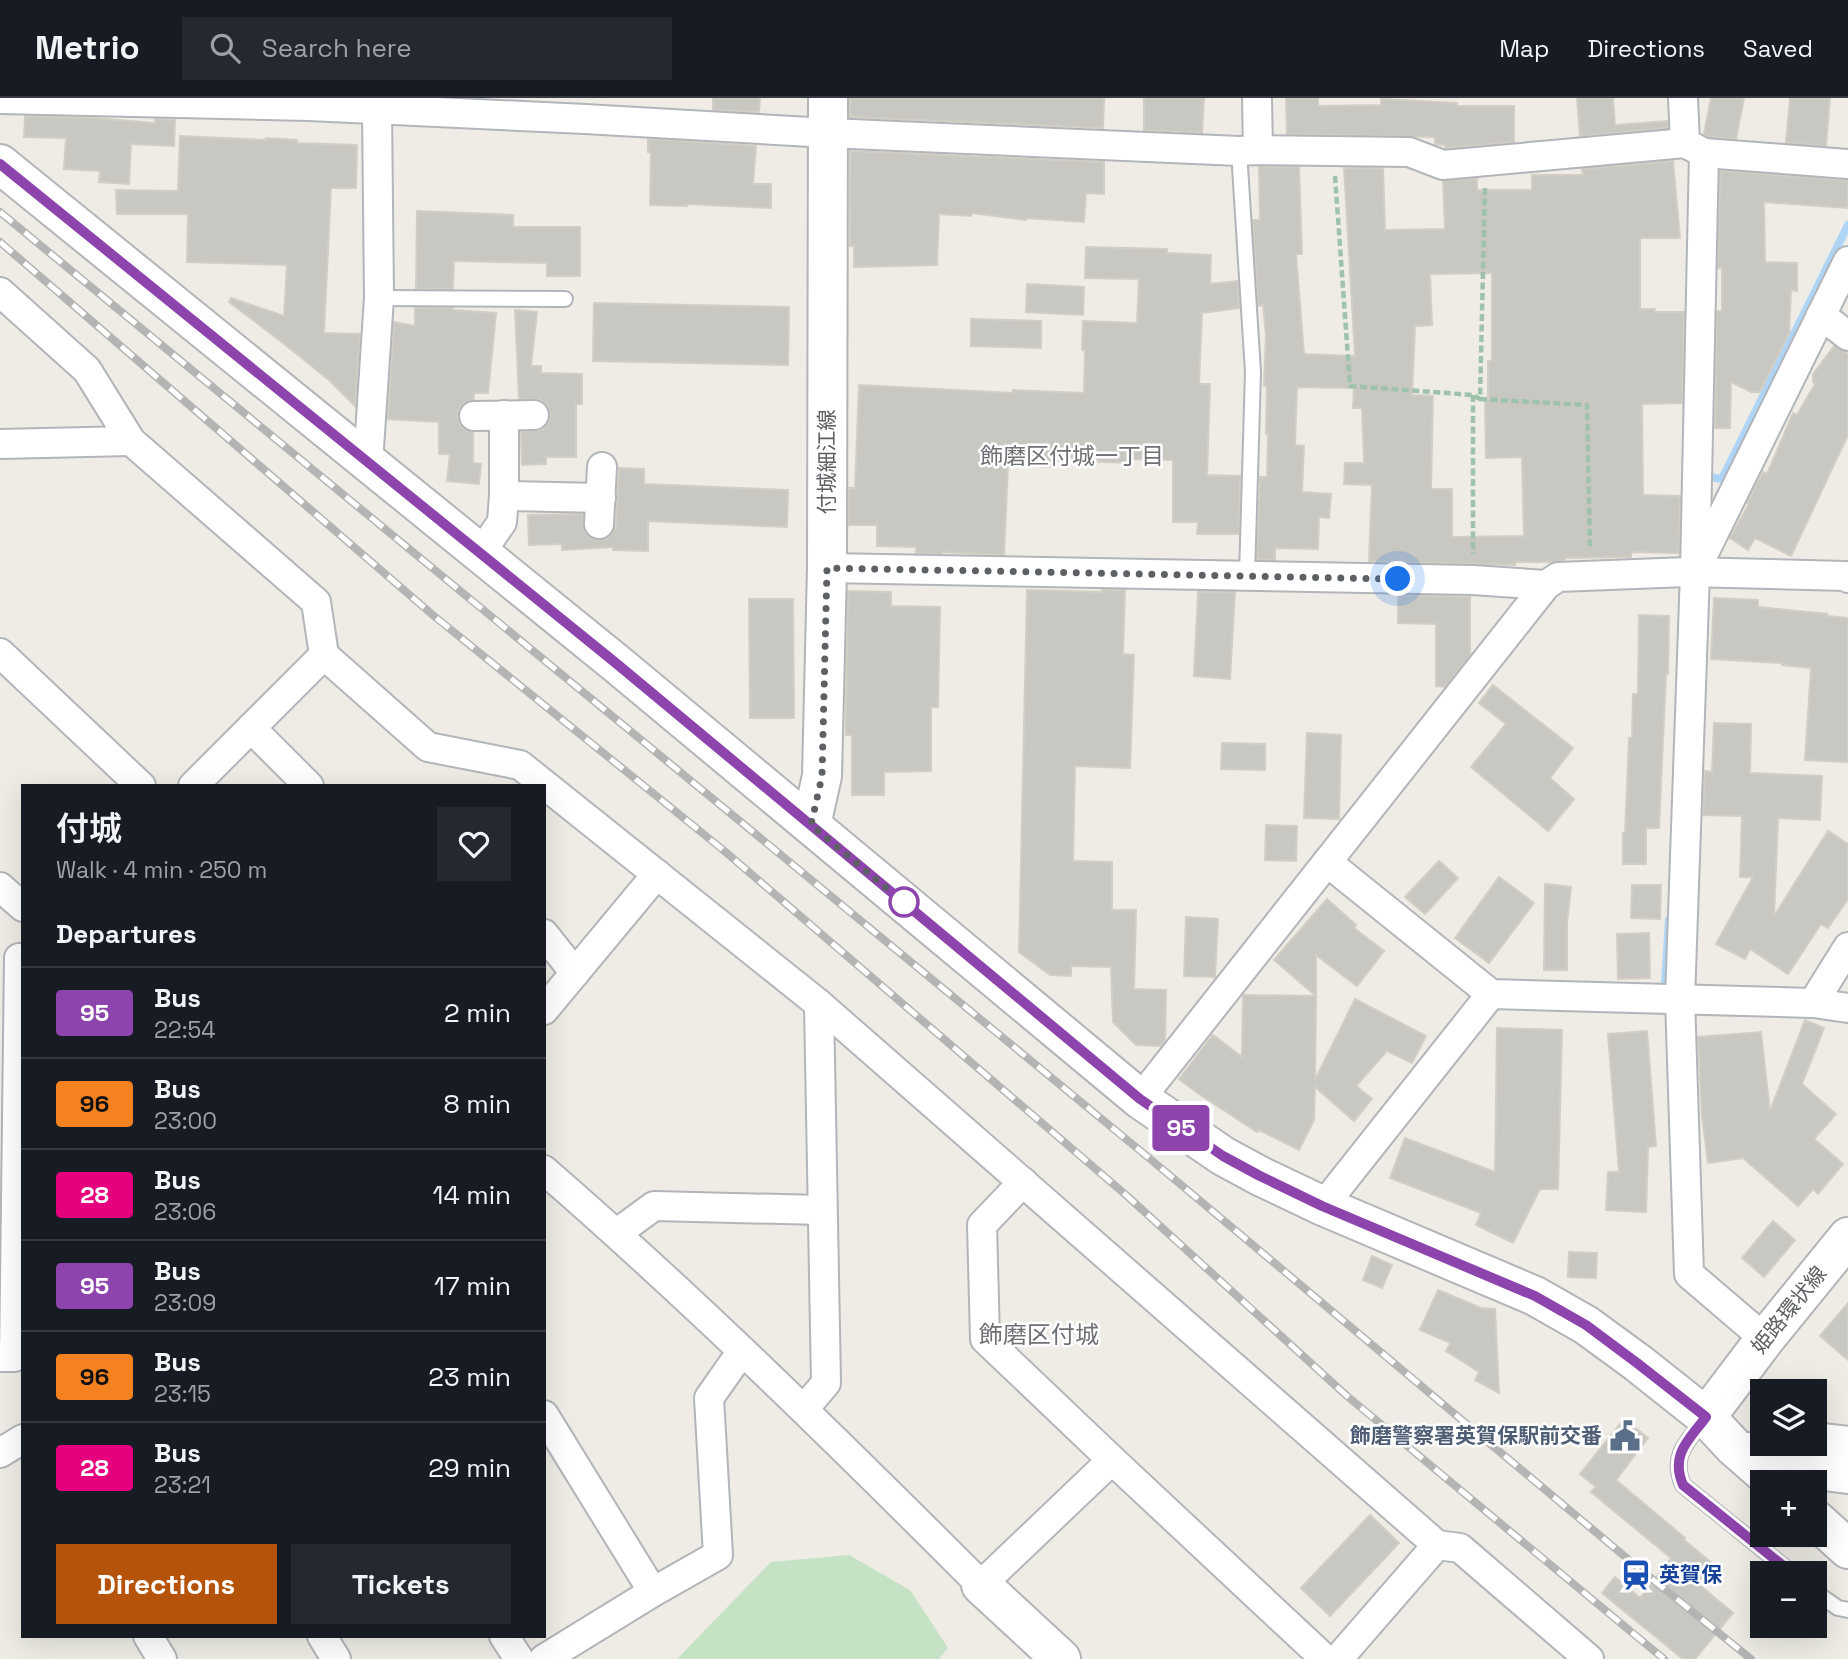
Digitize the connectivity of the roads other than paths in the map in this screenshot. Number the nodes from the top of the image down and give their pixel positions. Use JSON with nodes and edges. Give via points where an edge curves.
{"nodes":[{"id":1,"x":1257,"y":98,"type":"edge"},
{"id":2,"x":1683,"y":98,"type":"edge"},
{"id":3,"x":0,"y":99,"type":"edge"},
{"id":4,"x":41,"y":99,"type":"edge"},
{"id":5,"x":201,"y":101,"type":"edge"},
{"id":6,"x":309,"y":102,"type":"edge"},
{"id":7,"x":439,"y":105,"type":"edge"},
{"id":8,"x":585,"y":108,"type":"edge"},
{"id":9,"x":377,"y":109,"type":"junction"},
{"id":10,"x":828,"y":116,"type":"edge"},
{"id":11,"x":1695,"y":148,"type":"junction"},
{"id":12,"x":1248,"y":151,"type":"junction"},
{"id":13,"x":0,"y":164,"type":"edge"},
{"id":14,"x":1848,"y":164,"type":"edge"},
{"id":15,"x":1848,"y":261,"type":"edge"},
{"id":16,"x":0,"y":292,"type":"edge"},
{"id":17,"x":379,"y":298,"type":"junction"},
{"id":18,"x":565,"y":299,"type":"dead end"},
{"id":19,"x":1821,"y":315,"type":"junction"},
{"id":20,"x":1848,"y":336,"type":"edge"},
{"id":21,"x":504,"y":415,"type":"junction"},
{"id":22,"x":534,"y":415,"type":"dead end"},
{"id":23,"x":474,"y":416,"type":"dead end"},
{"id":24,"x":131,"y":442,"type":"junction"},
{"id":25,"x":0,"y":444,"type":"edge"},
{"id":26,"x":368,"y":463,"type":"junction"},
{"id":27,"x":602,"y":467,"type":"dead end"},
{"id":28,"x":504,"y":496,"type":"junction"},
{"id":29,"x":480,"y":554,"type":"junction"},
{"id":30,"x":827,"y":568,"type":"junction"},
{"id":31,"x":1695,"y":572,"type":"junction"},
{"id":32,"x":1247,"y":576,"type":"junction"},
{"id":33,"x":1848,"y":578,"type":"edge"},
{"id":34,"x":1546,"y":585,"type":"junction"},
{"id":35,"x":0,"y":653,"type":"edge"},
{"id":36,"x":324,"y":655,"type":"junction"},
{"id":37,"x":251,"y":728,"type":"junction"},
{"id":38,"x":139,"y":784,"type":"edge"},
{"id":39,"x":195,"y":784,"type":"edge"},
{"id":40,"x":307,"y":784,"type":"edge"},
{"id":41,"x":544,"y":784,"type":"edge"},
{"id":42,"x":546,"y":786,"type":"edge"},
{"id":43,"x":811,"y":825,"type":"junction"},
{"id":44,"x":1327,"y":862,"type":"junction"},
{"id":45,"x":657,"y":874,"type":"junction"},
{"id":46,"x":0,"y":887,"type":"edge"},
{"id":47,"x":21,"y":905,"type":"edge"},
{"id":48,"x":546,"y":937,"type":"edge"},
{"id":49,"x":1848,"y":947,"type":"edge"},
{"id":50,"x":14,"y":957,"type":"edge"},
{"id":51,"x":575,"y":973,"type":"junction"},
{"id":52,"x":1491,"y":994,"type":"junction"},
{"id":53,"x":1680,"y":999,"type":"junction"},
{"id":54,"x":1814,"y":1003,"type":"junction"},
{"id":55,"x":819,"y":1004,"type":"junction"},
{"id":56,"x":546,"y":1008,"type":"edge"},
{"id":57,"x":1848,"y":1008,"type":"edge"},
{"id":58,"x":1140,"y":1099,"type":"junction"},
{"id":59,"x":19,"y":1136,"type":"edge"},
{"id":60,"x":546,"y":1172,"type":"edge"},
{"id":61,"x":1023,"y":1182,"type":"junction"},
{"id":62,"x":1322,"y":1206,"type":"junction"},
{"id":63,"x":821,"y":1210,"type":"junction"},
{"id":64,"x":617,"y":1233,"type":"junction"},
{"id":65,"x":1848,"y":1237,"type":"edge"},
{"id":66,"x":19,"y":1282,"type":"edge"},
{"id":67,"x":1765,"y":1339,"type":"junction"},
{"id":68,"x":742,"y":1351,"type":"junction"},
{"id":69,"x":0,"y":1357,"type":"edge"},
{"id":70,"x":804,"y":1409,"type":"junction"},
{"id":71,"x":1706,"y":1417,"type":"junction"},
{"id":72,"x":546,"y":1418,"type":"edge"},
{"id":73,"x":1748,"y":1438,"type":"edge"},
{"id":74,"x":21,"y":1440,"type":"edge"},
{"id":75,"x":1827,"y":1443,"type":"edge"},
{"id":76,"x":1848,"y":1446,"type":"edge"},
{"id":77,"x":0,"y":1453,"type":"edge"},
{"id":78,"x":1112,"y":1460,"type":"junction"},
{"id":79,"x":1767,"y":1470,"type":"edge"},
{"id":80,"x":1848,"y":1474,"type":"edge"},
{"id":81,"x":1827,"y":1530,"type":"edge"},
{"id":82,"x":1437,"y":1545,"type":"junction"},
{"id":83,"x":1848,"y":1549,"type":"edge"},
{"id":84,"x":1777,"y":1561,"type":"edge"},
{"id":85,"x":981,"y":1585,"type":"junction"},
{"id":86,"x":653,"y":1592,"type":"junction"},
{"id":87,"x":1827,"y":1600,"type":"edge"},
{"id":88,"x":1848,"y":1610,"type":"edge"},
{"id":89,"x":149,"y":1638,"type":"edge"},
{"id":90,"x":323,"y":1638,"type":"edge"},
{"id":91,"x":505,"y":1638,"type":"edge"},
{"id":92,"x":162,"y":1659,"type":"edge"},
{"id":93,"x":336,"y":1659,"type":"edge"},
{"id":94,"x":519,"y":1659,"type":"edge"},
{"id":95,"x":544,"y":1659,"type":"edge"},
{"id":96,"x":1061,"y":1659,"type":"edge"},
{"id":97,"x":1325,"y":1659,"type":"edge"},
{"id":98,"x":1338,"y":1659,"type":"edge"},
{"id":99,"x":1590,"y":1659,"type":"edge"}],
"edges":[{"from":1,"to":12,"type":"street"},
{"from":2,"to":11,"type":"street"},
{"from":3,"to":4,"type":"street"},
{"from":4,"to":5,"type":"street"},
{"from":5,"to":6,"type":"street"},
{"from":6,"to":9,"type":"street"},
{"from":7,"to":8,"type":"street"},
{"from":7,"to":9,"type":"street"},
{"from":8,"to":10,"type":"street"},
{"from":9,"to":17,"type":"street"},
{"from":10,"to":12,"type":"street"},
{"from":10,"to":30,"type":"main road","name":"付城細江線"},
{"from":11,"to":12,"type":"street","via":[[1443,165],[1409,152]]},
{"from":11,"to":14,"type":"street"},
{"from":11,"to":31,"type":"street"},
{"from":12,"to":32,"type":"lane","via":[[1252,372]]},
{"from":13,"to":26,"type":"main road"},
{"from":15,"to":19,"type":"street"},
{"from":16,"to":24,"type":"street","via":[[87,370]]},
{"from":17,"to":18,"type":"lane"},
{"from":17,"to":26,"type":"street"},
{"from":19,"to":20,"type":"street"},
{"from":19,"to":31,"type":"street"},
{"from":21,"to":22,"type":"street"},
{"from":21,"to":23,"type":"street"},
{"from":21,"to":28,"type":"street"},
{"from":24,"to":25,"type":"street"},
{"from":24,"to":36,"type":"street","via":[[316,602]]},
{"from":26,"to":29,"type":"main road"},
{"from":27,"to":28,"type":"street","via":[[600,511]]},
{"from":28,"to":29,"type":"street","via":[[502,522]]},
{"from":29,"to":43,"type":"main road"},
{"from":30,"to":32,"type":"street"},
{"from":30,"to":43,"type":"main road","name":"付城細江線","via":[[822,776]]},
{"from":31,"to":33,"type":"street"},
{"from":31,"to":34,"type":"street","via":[[1558,577]]},
{"from":31,"to":53,"type":"street"},
{"from":32,"to":34,"type":"street"},
{"from":34,"to":44,"type":"street"},
{"from":35,"to":38,"type":"street"},
{"from":36,"to":37,"type":"street"},
{"from":36,"to":41,"type":"street","via":[[428,747],[520,765]]},
{"from":37,"to":39,"type":"street"},
{"from":37,"to":40,"type":"street"},
{"from":42,"to":45,"type":"street"},
{"from":43,"to":58,"type":"main road"},
{"from":44,"to":52,"type":"street"},
{"from":44,"to":58,"type":"street"},
{"from":45,"to":51,"type":"street"},
{"from":45,"to":55,"type":"street"},
{"from":46,"to":47,"type":"street"},
{"from":48,"to":51,"type":"street"},
{"from":49,"to":54,"type":"street"},
{"from":50,"to":59,"type":"street"},
{"from":51,"to":56,"type":"street"},
{"from":52,"to":53,"type":"street"},
{"from":52,"to":62,"type":"street"},
{"from":53,"to":54,"type":"street"},
{"from":53,"to":67,"type":"street","via":[[1689,1274]]},
{"from":54,"to":57,"type":"street"},
{"from":55,"to":61,"type":"street"},
{"from":55,"to":63,"type":"street"},
{"from":58,"to":62,"type":"main road","via":[[1223,1156]]},
{"from":59,"to":66,"type":"street"},
{"from":60,"to":64,"type":"street"},
{"from":61,"to":78,"type":"street","via":[[982,1225],[985,1339]]},
{"from":61,"to":82,"type":"street"},
{"from":62,"to":71,"type":"main road","via":[[1535,1296],[1586,1325]]},
{"from":63,"to":64,"type":"street","via":[[654,1206]]},
{"from":63,"to":70,"type":"street","via":[[825,1383]]},
{"from":64,"to":68,"type":"street"},
{"from":65,"to":67,"type":"main road","name":"姫路環状線"},
{"from":66,"to":69,"type":"street","via":[[14,1357]]},
{"from":67,"to":71,"type":"main road","name":"姫路環状線"},
{"from":68,"to":70,"type":"street"},
{"from":68,"to":86,"type":"street","via":[[709,1398],[718,1555]]},
{"from":70,"to":85,"type":"street"},
{"from":71,"to":73,"type":"main road"},
{"from":71,"to":84,"type":"lane","via":[[1679,1455],[1678,1474],[1683,1485]]},
{"from":72,"to":86,"type":"street"},
{"from":73,"to":79,"type":"main road"},
{"from":73,"to":80,"type":"main road","via":[[1785,1466]]},
{"from":74,"to":77,"type":"street"},
{"from":75,"to":76,"type":"main road"},
{"from":78,"to":85,"type":"street"},
{"from":78,"to":97,"type":"street"},
{"from":81,"to":83,"type":"main road"},
{"from":82,"to":98,"type":"street"},
{"from":82,"to":99,"type":"street","via":[[1460,1548]]},
{"from":85,"to":96,"type":"main road"},
{"from":86,"to":95,"type":"street"},
{"from":87,"to":88,"type":"lane"},
{"from":89,"to":92,"type":"street"},
{"from":90,"to":93,"type":"street"},
{"from":91,"to":94,"type":"street"}]}
